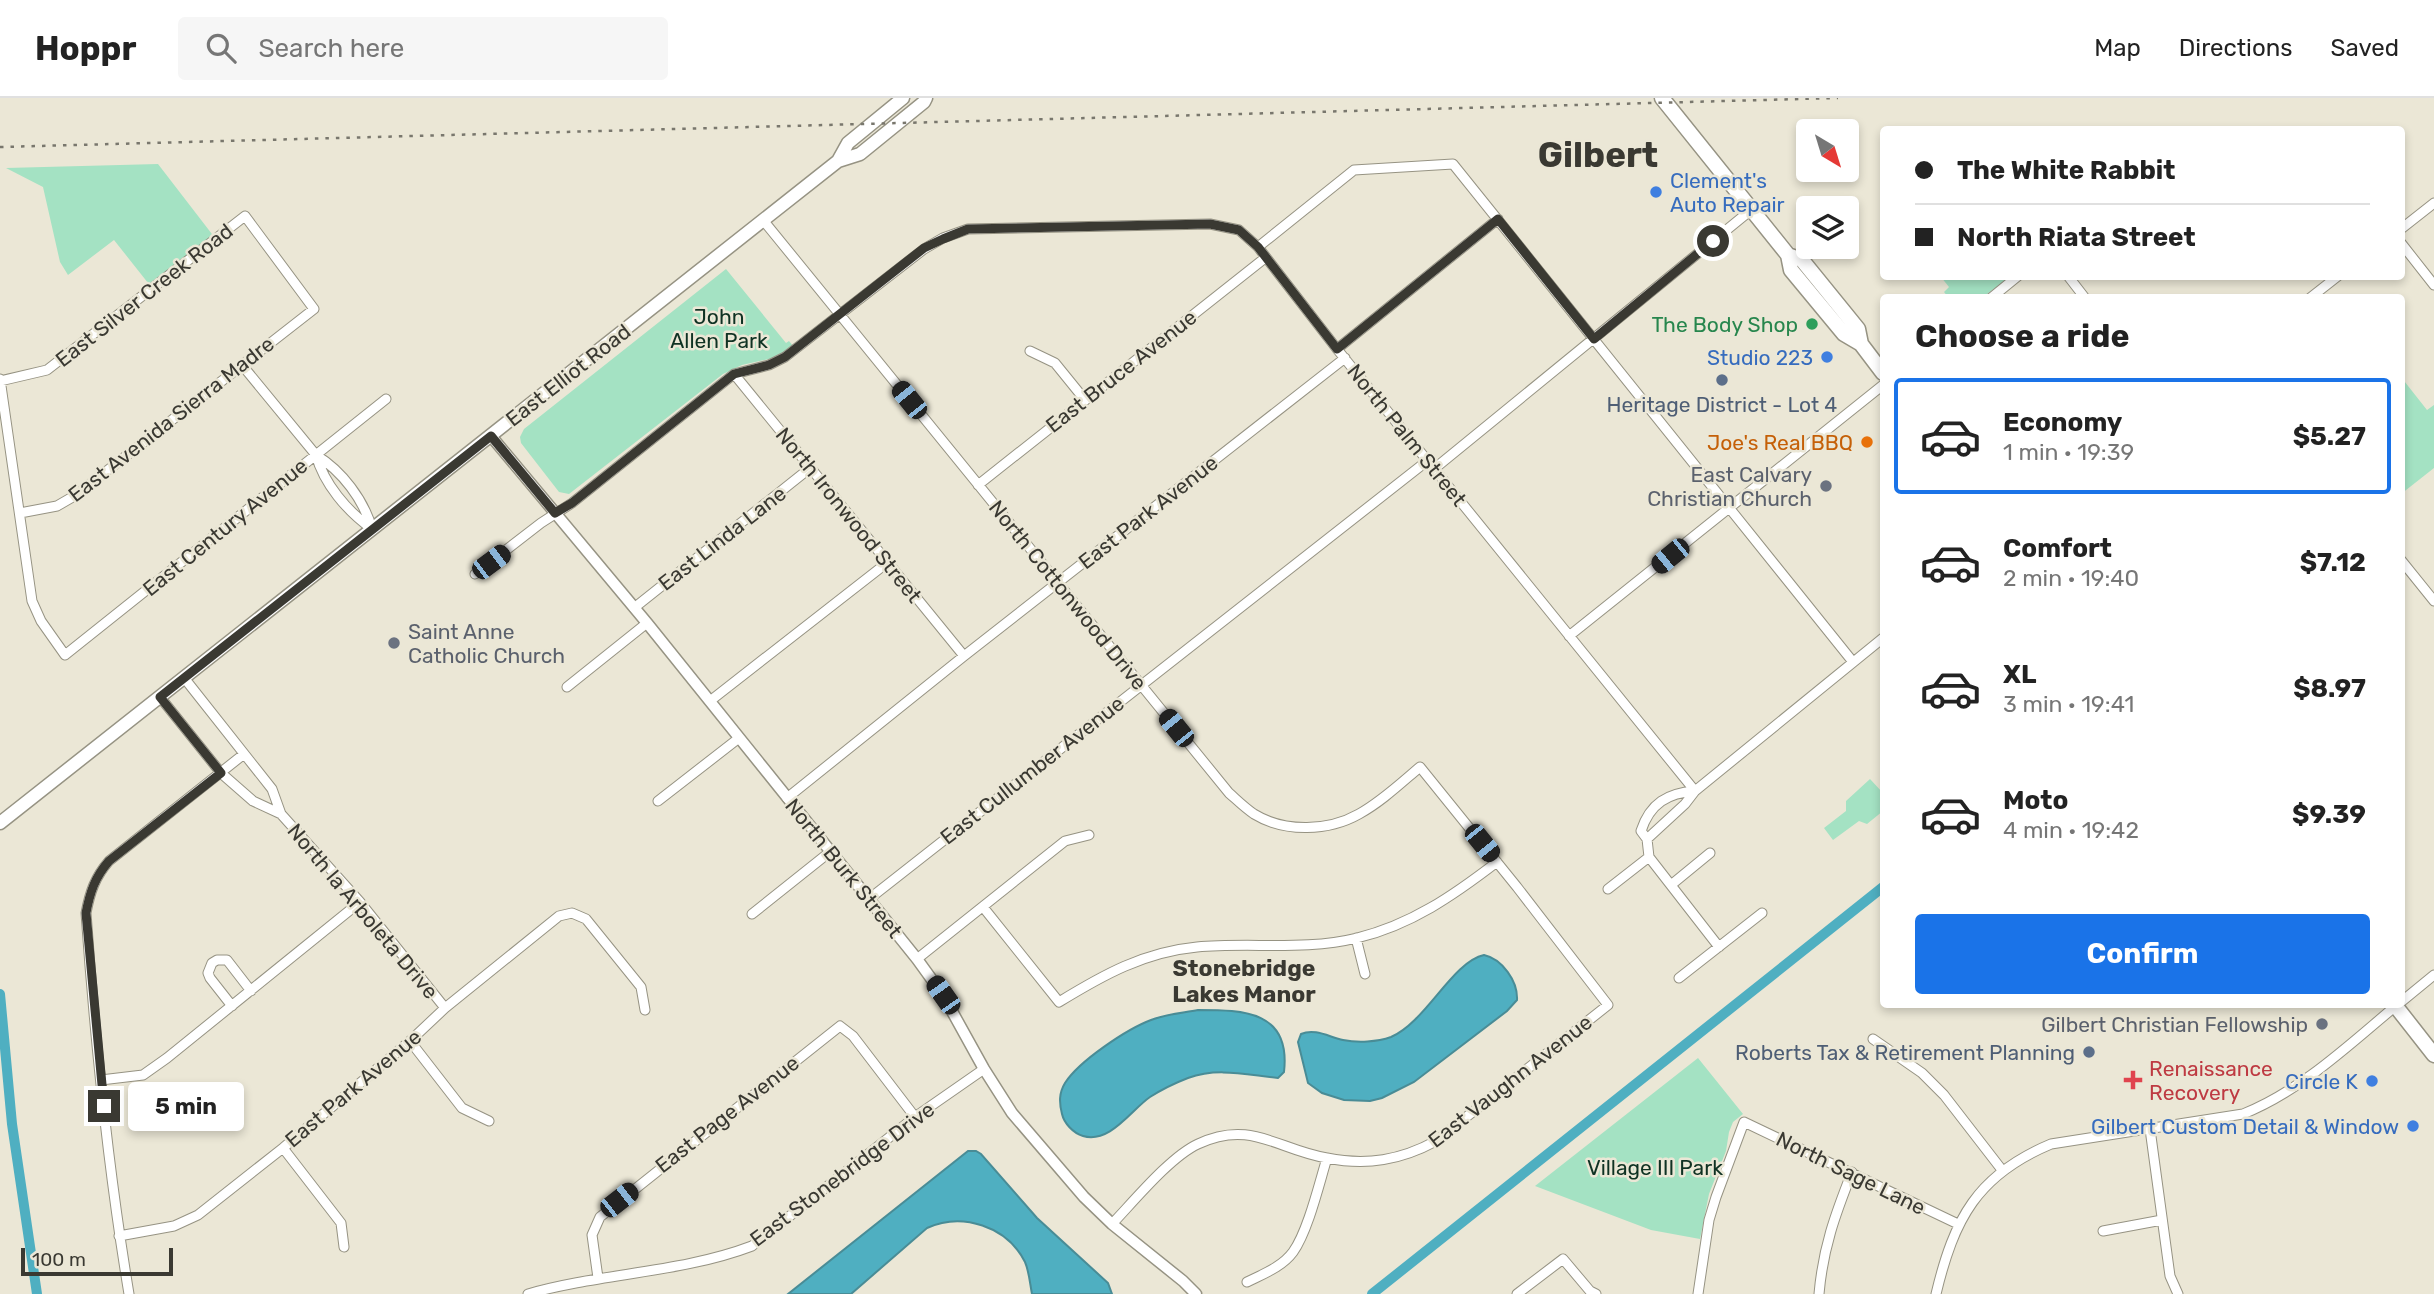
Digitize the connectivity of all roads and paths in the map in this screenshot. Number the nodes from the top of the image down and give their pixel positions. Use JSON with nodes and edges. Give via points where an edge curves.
{"nodes":[{"id":1,"x":904,"y":98,"type":"edge"},
{"id":2,"x":926,"y":98,"type":"edge"},
{"id":3,"x":1662,"y":98,"type":"edge"},
{"id":4,"x":838,"y":161,"type":"junction"},
{"id":5,"x":2434,"y":203,"type":"edge"},
{"id":6,"x":1752,"y":210,"type":"junction"},
{"id":7,"x":1498,"y":219,"type":"junction"},
{"id":8,"x":763,"y":220,"type":"junction"},
{"id":9,"x":2405,"y":226,"type":"edge"},
{"id":10,"x":1258,"y":247,"type":"junction"},
{"id":11,"x":2405,"y":248,"type":"edge"},
{"id":12,"x":1265,"y":258,"type":"junction"},
{"id":13,"x":2013,"y":280,"type":"edge"},
{"id":14,"x":2071,"y":280,"type":"edge"},
{"id":15,"x":2330,"y":280,"type":"edge"},
{"id":16,"x":2434,"y":285,"type":"edge"},
{"id":17,"x":1997,"y":294,"type":"edge"},
{"id":18,"x":2082,"y":294,"type":"edge"},
{"id":19,"x":2314,"y":294,"type":"edge"},
{"id":20,"x":314,"y":309,"type":"joint"},
{"id":21,"x":839,"y":315,"type":"junction"},
{"id":22,"x":1594,"y":339,"type":"junction"},
{"id":23,"x":1337,"y":349,"type":"junction"},
{"id":24,"x":1030,"y":351,"type":"dead end"},
{"id":25,"x":1345,"y":358,"type":"junction"},
{"id":26,"x":242,"y":365,"type":"junction"},
{"id":27,"x":1880,"y":369,"type":"edge"},
{"id":28,"x":734,"y":374,"type":"junction"},
{"id":29,"x":0,"y":380,"type":"edge"},
{"id":30,"x":1880,"y":387,"type":"edge"},
{"id":31,"x":386,"y":400,"type":"dead end"},
{"id":32,"x":1085,"y":400,"type":"junction"},
{"id":33,"x":491,"y":436,"type":"junction"},
{"id":34,"x":316,"y":455,"type":"junction"},
{"id":35,"x":1427,"y":461,"type":"junction"},
{"id":36,"x":810,"y":468,"type":"junction"},
{"id":37,"x":1434,"y":470,"type":"junction"},
{"id":38,"x":978,"y":485,"type":"junction"},
{"id":39,"x":1730,"y":508,"type":"junction"},
{"id":40,"x":20,"y":513,"type":"junction"},
{"id":41,"x":555,"y":513,"type":"junction"},
{"id":42,"x":372,"y":529,"type":"junction"},
{"id":43,"x":888,"y":562,"type":"junction"},
{"id":44,"x":2405,"y":564,"type":"edge"},
{"id":45,"x":474,"y":574,"type":"dead end"},
{"id":46,"x":1058,"y":582,"type":"junction"},
{"id":47,"x":2431,"y":589,"type":"edge"},
{"id":48,"x":2434,"y":601,"type":"edge"},
{"id":49,"x":634,"y":608,"type":"junction"},
{"id":50,"x":647,"y":624,"type":"junction"},
{"id":51,"x":1569,"y":636,"type":"junction"},
{"id":52,"x":1880,"y":640,"type":"edge"},
{"id":53,"x":964,"y":656,"type":"junction"},
{"id":54,"x":1853,"y":662,"type":"junction"},
{"id":55,"x":185,"y":679,"type":"junction"},
{"id":56,"x":1141,"y":685,"type":"junction"},
{"id":57,"x":567,"y":687,"type":"dead end"},
{"id":58,"x":160,"y":697,"type":"junction"},
{"id":59,"x":710,"y":701,"type":"junction"},
{"id":60,"x":739,"y":738,"type":"junction"},
{"id":61,"x":244,"y":754,"type":"junction"},
{"id":62,"x":221,"y":773,"type":"junction"},
{"id":63,"x":1695,"y":791,"type":"junction"},
{"id":64,"x":787,"y":798,"type":"junction"},
{"id":65,"x":658,"y":801,"type":"dead end"},
{"id":66,"x":281,"y":814,"type":"junction"},
{"id":67,"x":0,"y":823,"type":"edge"},
{"id":68,"x":1088,"y":835,"type":"dead end"},
{"id":69,"x":1647,"y":839,"type":"junction"},
{"id":70,"x":831,"y":851,"type":"junction"},
{"id":71,"x":1710,"y":853,"type":"dead end"},
{"id":72,"x":1649,"y":857,"type":"junction"},
{"id":73,"x":1497,"y":862,"type":"junction"},
{"id":74,"x":1671,"y":885,"type":"junction"},
{"id":75,"x":1608,"y":889,"type":"dead end"},
{"id":76,"x":869,"y":899,"type":"junction"},
{"id":77,"x":360,"y":902,"type":"junction"},
{"id":78,"x":983,"y":906,"type":"junction"},
{"id":79,"x":1762,"y":913,"type":"dead end"},
{"id":80,"x":752,"y":914,"type":"dead end"},
{"id":81,"x":1356,"y":939,"type":"junction"},
{"id":82,"x":1719,"y":947,"type":"junction"},
{"id":83,"x":917,"y":959,"type":"junction"},
{"id":84,"x":1365,"y":974,"type":"dead end"},
{"id":85,"x":2434,"y":975,"type":"edge"},
{"id":86,"x":1679,"y":978,"type":"dead end"},
{"id":87,"x":251,"y":991,"type":"junction"},
{"id":88,"x":2405,"y":998,"type":"edge"},
{"id":89,"x":1608,"y":1005,"type":"joint"},
{"id":90,"x":232,"y":1006,"type":"junction"},
{"id":91,"x":445,"y":1008,"type":"junction"},
{"id":92,"x":2392,"y":1008,"type":"edge"},
{"id":93,"x":2400,"y":1008,"type":"edge"},
{"id":94,"x":645,"y":1010,"type":"dead end"},
{"id":95,"x":1873,"y":1039,"type":"dead end"},
{"id":96,"x":410,"y":1041,"type":"junction"},
{"id":97,"x":2434,"y":1055,"type":"edge"},
{"id":98,"x":984,"y":1069,"type":"junction"},
{"id":99,"x":101,"y":1080,"type":"junction"},
{"id":100,"x":915,"y":1117,"type":"junction"},
{"id":101,"x":489,"y":1121,"type":"dead end"},
{"id":102,"x":2150,"y":1129,"type":"junction"},
{"id":103,"x":283,"y":1148,"type":"junction"},
{"id":104,"x":1327,"y":1158,"type":"junction"},
{"id":105,"x":2002,"y":1170,"type":"junction"},
{"id":106,"x":1852,"y":1172,"type":"junction"},
{"id":107,"x":2162,"y":1220,"type":"junction"},
{"id":108,"x":1112,"y":1224,"type":"junction"},
{"id":109,"x":1958,"y":1224,"type":"junction"},
{"id":110,"x":2103,"y":1231,"type":"dead end"},
{"id":111,"x":119,"y":1236,"type":"junction"},
{"id":112,"x":344,"y":1247,"type":"dead end"},
{"id":113,"x":598,"y":1279,"type":"junction"},
{"id":114,"x":1247,"y":1282,"type":"dead end"},
{"id":115,"x":129,"y":1294,"type":"edge"},
{"id":116,"x":528,"y":1294,"type":"edge"},
{"id":117,"x":1196,"y":1294,"type":"edge"},
{"id":118,"x":1517,"y":1294,"type":"edge"},
{"id":119,"x":1596,"y":1294,"type":"edge"},
{"id":120,"x":1698,"y":1294,"type":"edge"},
{"id":121,"x":1819,"y":1294,"type":"edge"},
{"id":122,"x":1936,"y":1294,"type":"edge"},
{"id":123,"x":2178,"y":1294,"type":"edge"}],
"edges":[{"from":1,"to":4,"type":"main road","name":"East Elliot Road","via":[[848,143]]},
{"from":2,"to":4,"type":"main road","name":"East Elliot Road","via":[[860,154]]},
{"from":3,"to":6,"type":"main road"},
{"from":4,"to":8,"type":"main road","name":"East Elliot Road"},
{"from":5,"to":9,"type":"street"},
{"from":6,"to":22,"type":"street"},
{"from":6,"to":27,"type":"main road","via":[[1788,255],[1802,260],[1858,329],[1861,344]]},
{"from":7,"to":10,"type":"street","via":[[1453,164],[1354,170]]},
{"from":7,"to":22,"type":"street"},
{"from":7,"to":23,"type":"street"},
{"from":8,"to":21,"type":"street","name":"North Cottonwood Drive"},
{"from":8,"to":33,"type":"main road","name":"East Elliot Road"},
{"from":10,"to":12,"type":"street","name":"North Palm Street"},
{"from":10,"to":21,"type":"street","name":"North Palm Street","via":[[1239,230],[1210,224],[968,229],[924,248]]},
{"from":11,"to":16,"type":"street"},
{"from":12,"to":23,"type":"street","name":"North Palm Street"},
{"from":12,"to":32,"type":"street","name":"East Bruce Avenue"},
{"from":13,"to":17,"type":"street"},
{"from":14,"to":18,"type":"street"},
{"from":15,"to":19,"type":"street"},
{"from":20,"to":26,"type":"street","name":"East Avenida Sierra Madre"},
{"from":20,"to":29,"type":"street","name":"East Silver Creek Road","via":[[245,216],[47,369]]},
{"from":21,"to":28,"type":"street","name":"North Palm Street","via":[[785,357]]},
{"from":21,"to":38,"type":"street","name":"North Cottonwood Drive"},
{"from":22,"to":37,"type":"street"},
{"from":22,"to":39,"type":"street"},
{"from":23,"to":25,"type":"street","name":"North Palm Street"},
{"from":24,"to":32,"type":"street","via":[[1055,363]]},
{"from":25,"to":35,"type":"street","name":"North Palm Street"},
{"from":25,"to":46,"type":"street","name":"East Park Avenue"},
{"from":26,"to":34,"type":"street"},
{"from":26,"to":40,"type":"street","name":"East Avenida Sierra Madre","via":[[76,495],[57,506]]},
{"from":28,"to":36,"type":"street","name":"North Ironwood Street"},
{"from":28,"to":41,"type":"street"},
{"from":29,"to":40,"type":"street"},
{"from":30,"to":39,"type":"street"},
{"from":31,"to":34,"type":"street","name":"East Century Avenue"},
{"from":32,"to":38,"type":"street","name":"East Bruce Avenue"},
{"from":33,"to":41,"type":"street","name":"North Burk Street"},
{"from":33,"to":42,"type":"main road","name":"East Elliot Road"},
{"from":34,"to":40,"type":"street","name":"East Century Avenue","via":[[65,654],[32,601]]},
{"from":34,"to":42,"type":"street","via":[[321,473],[355,517]]},
{"from":35,"to":37,"type":"street","name":"North Palm Street"},
{"from":35,"to":56,"type":"street","name":"East Cullumber Avenue"},
{"from":36,"to":43,"type":"street","name":"North Ironwood Street"},
{"from":36,"to":49,"type":"street","name":"East Linda Lane"},
{"from":37,"to":51,"type":"street","name":"North Palm Street"},
{"from":38,"to":46,"type":"street","name":"North Cottonwood Drive"},
{"from":39,"to":51,"type":"street"},
{"from":39,"to":54,"type":"street"},
{"from":41,"to":45,"type":"street"},
{"from":41,"to":49,"type":"street","name":"North Burk Street"},
{"from":42,"to":55,"type":"main road","name":"East Elliot Road"},
{"from":43,"to":53,"type":"street","name":"North Ironwood Street"},
{"from":43,"to":59,"type":"street"},
{"from":44,"to":47,"type":"street"},
{"from":46,"to":53,"type":"street","name":"East Park Avenue"},
{"from":46,"to":56,"type":"street","name":"North Cottonwood Drive"},
{"from":47,"to":48,"type":"street"},
{"from":49,"to":50,"type":"street","name":"North Burk Street"},
{"from":50,"to":57,"type":"street"},
{"from":50,"to":59,"type":"street","name":"North Burk Street"},
{"from":51,"to":63,"type":"street","name":"North Palm Street"},
{"from":52,"to":54,"type":"street"},
{"from":53,"to":64,"type":"street","name":"East Park Avenue"},
{"from":54,"to":63,"type":"street"},
{"from":55,"to":58,"type":"main road","name":"East Elliot Road"},
{"from":55,"to":61,"type":"street","name":"North la Arboleta Drive"},
{"from":56,"to":73,"type":"street","name":"North Cottonwood Drive","via":[[1229,793],[1256,815],[1285,825],[1337,825],[1362,813],[1420,768]]},
{"from":56,"to":76,"type":"street","name":"East Cullumber Avenue"},
{"from":58,"to":62,"type":"street","name":"North la Arboleta Drive"},
{"from":58,"to":67,"type":"main road","name":"East Elliot Road"},
{"from":59,"to":60,"type":"street","name":"North Burk Street"},
{"from":60,"to":64,"type":"street","name":"North Burk Street"},
{"from":60,"to":65,"type":"street"},
{"from":61,"to":62,"type":"street"},
{"from":61,"to":66,"type":"street","name":"North la Arboleta Drive","via":[[272,789]]},
{"from":62,"to":66,"type":"street","name":"North la Arboleta Drive","via":[[253,801]]},
{"from":62,"to":99,"type":"street","via":[[96,876],[86,913]]},
{"from":63,"to":69,"type":"street"},
{"from":63,"to":69,"type":"street","via":[[1673,793],[1657,806],[1645,820],[1642,831]]},
{"from":64,"to":70,"type":"street","name":"North Burk Street"},
{"from":66,"to":77,"type":"street","name":"North la Arboleta Drive"},
{"from":68,"to":78,"type":"street","via":[[1065,841]]},
{"from":69,"to":72,"type":"street"},
{"from":70,"to":76,"type":"street","name":"North Burk Street"},
{"from":70,"to":80,"type":"street"},
{"from":71,"to":74,"type":"street"},
{"from":72,"to":74,"type":"street"},
{"from":72,"to":75,"type":"street"},
{"from":73,"to":81,"type":"street","via":[[1432,908]]},
{"from":73,"to":89,"type":"street","name":"North Cottonwood Drive"},
{"from":74,"to":82,"type":"street"},
{"from":76,"to":83,"type":"street","name":"North Burk Street"},
{"from":77,"to":87,"type":"street"},
{"from":77,"to":91,"type":"street","name":"North la Arboleta Drive"},
{"from":78,"to":81,"type":"street","via":[[1059,1002],[1121,966],[1155,954],[1196,947]]},
{"from":78,"to":83,"type":"street"},
{"from":79,"to":82,"type":"street"},
{"from":81,"to":84,"type":"street"},
{"from":82,"to":86,"type":"street"},
{"from":83,"to":98,"type":"street","name":"North Burk Street"},
{"from":85,"to":88,"type":"street"},
{"from":87,"to":90,"type":"street"},
{"from":87,"to":90,"type":"street","via":[[227,960],[212,963],[208,974]]},
{"from":89,"to":104,"type":"street","name":"East Vaughn Avenue","via":[[1415,1153],[1375,1162]]},
{"from":90,"to":99,"type":"street","via":[[143,1075]]},
{"from":91,"to":94,"type":"street","name":"East Park Avenue","via":[[559,915],[572,913],[586,919],[641,987]]},
{"from":91,"to":96,"type":"street","name":"East Park Avenue"},
{"from":92,"to":102,"type":"street","via":[[2266,1105],[2243,1114]]},
{"from":93,"to":97,"type":"main road"},
{"from":95,"to":105,"type":"street","via":[[1922,1073],[1944,1095]]},
{"from":96,"to":101,"type":"street","via":[[462,1108]]},
{"from":96,"to":103,"type":"street","name":"East Park Avenue"},
{"from":98,"to":100,"type":"street","name":"East Stonebridge Drive"},
{"from":98,"to":108,"type":"street","name":"North Burk Street","via":[[1012,1113],[1065,1178]]},
{"from":99,"to":111,"type":"street"},
{"from":100,"to":113,"type":"street","name":"East Stonebridge Drive","via":[[752,1246],[724,1256]]},
{"from":100,"to":113,"type":"street","name":"East Page Avenue","via":[[853,1036],[840,1027],[600,1217],[592,1235]]},
{"from":102,"to":105,"type":"street","via":[[2051,1144]]},
{"from":102,"to":107,"type":"street"},
{"from":103,"to":111,"type":"street","name":"East Park Avenue","via":[[187,1222]]},
{"from":103,"to":112,"type":"street","via":[[341,1223]]},
{"from":104,"to":108,"type":"street","name":"East Vaughn Avenue","via":[[1248,1133],[1222,1136],[1197,1144],[1178,1157]]},
{"from":104,"to":114,"type":"street","via":[[1293,1252],[1273,1270]]},
{"from":105,"to":109,"type":"street","via":[[1976,1196]]},
{"from":106,"to":109,"type":"street","name":"North Sage Lane"},
{"from":106,"to":120,"type":"street","name":"North Sage Lane","via":[[1744,1122],[1713,1209]]},
{"from":106,"to":121,"type":"street","via":[[1830,1228]]},
{"from":107,"to":110,"type":"street"},
{"from":107,"to":123,"type":"street","via":[[2170,1276]]},
{"from":108,"to":117,"type":"street","name":"North Burk Street"},
{"from":109,"to":122,"type":"street"},
{"from":111,"to":115,"type":"street"},
{"from":113,"to":116,"type":"street","name":"East Stonebridge Drive"},
{"from":118,"to":119,"type":"street","via":[[1563,1259]]}]}
